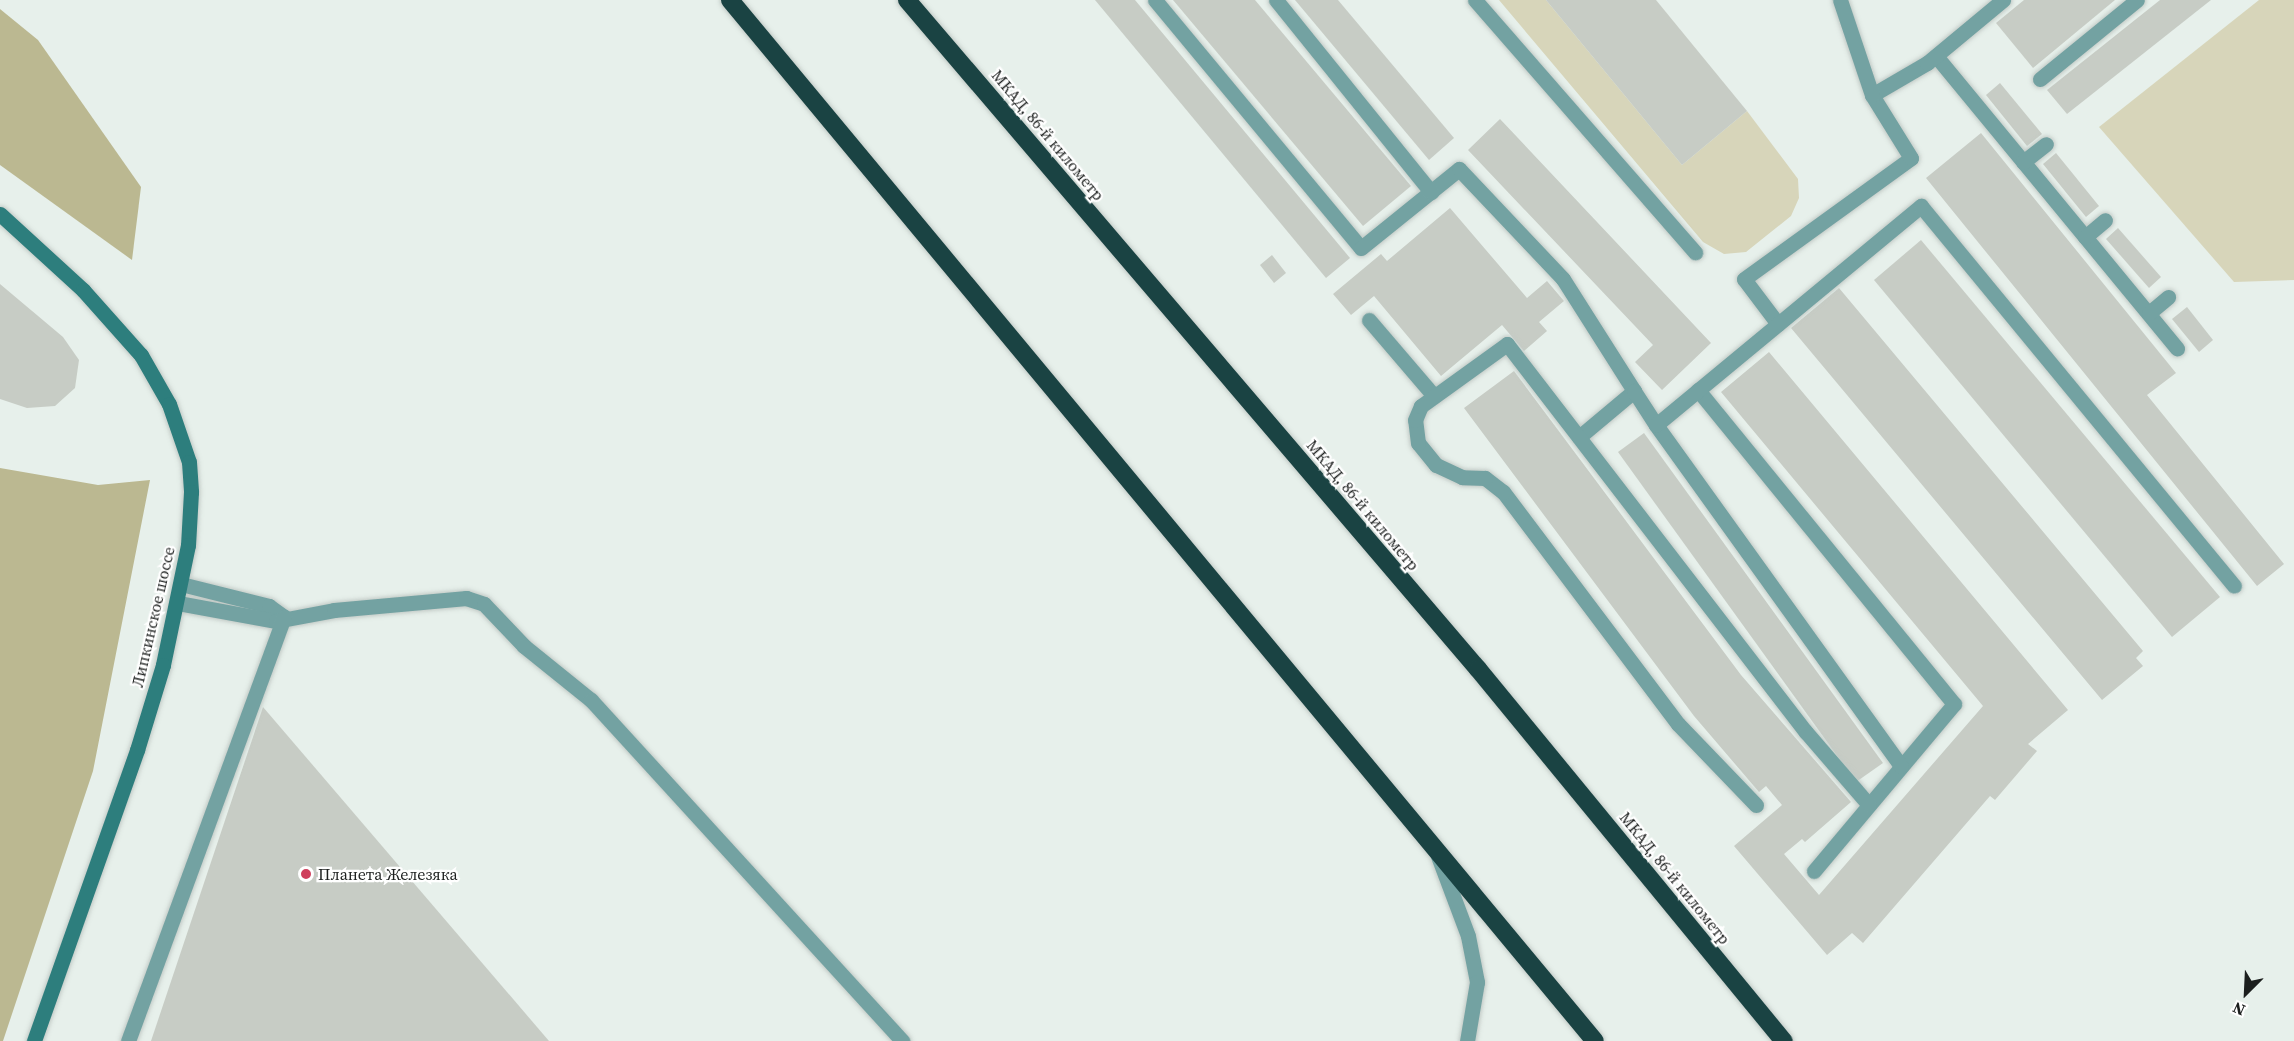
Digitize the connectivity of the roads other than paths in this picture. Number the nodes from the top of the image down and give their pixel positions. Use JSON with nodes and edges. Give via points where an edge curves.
{"nodes":[{"id":1,"x":730,"y":0,"type":"edge"},
{"id":2,"x":907,"y":0,"type":"edge"},
{"id":3,"x":1155,"y":0,"type":"edge"},
{"id":4,"x":1276,"y":0,"type":"edge"},
{"id":5,"x":1474,"y":0,"type":"edge"},
{"id":6,"x":1840,"y":0,"type":"edge"},
{"id":7,"x":2003,"y":0,"type":"edge"},
{"id":8,"x":2137,"y":0,"type":"edge"},
{"id":9,"x":1936,"y":56,"type":"junction"},
{"id":10,"x":2040,"y":79,"type":"dead end"},
{"id":11,"x":1872,"y":95,"type":"junction"},
{"id":12,"x":2046,"y":144,"type":"dead end"},
{"id":13,"x":2024,"y":162,"type":"junction"},
{"id":14,"x":1431,"y":192,"type":"junction"},
{"id":15,"x":0,"y":214,"type":"edge"},
{"id":16,"x":2105,"y":220,"type":"dead end"},
{"id":17,"x":2085,"y":237,"type":"junction"},
{"id":18,"x":1695,"y":252,"type":"dead end"},
{"id":19,"x":2168,"y":297,"type":"dead end"},
{"id":20,"x":2149,"y":313,"type":"junction"},
{"id":21,"x":1369,"y":320,"type":"dead end"},
{"id":22,"x":1778,"y":324,"type":"junction"},
{"id":23,"x":2177,"y":348,"type":"dead end"},
{"id":24,"x":1698,"y":390,"type":"junction"},
{"id":25,"x":1634,"y":391,"type":"junction"},
{"id":26,"x":1434,"y":396,"type":"junction"},
{"id":27,"x":1656,"y":424,"type":"junction"},
{"id":28,"x":1579,"y":437,"type":"junction"},
{"id":29,"x":181,"y":584,"type":"junction"},
{"id":30,"x":2234,"y":586,"type":"dead end"},
{"id":31,"x":178,"y":603,"type":"junction"},
{"id":32,"x":284,"y":617,"type":"junction"},
{"id":33,"x":1901,"y":766,"type":"junction"},
{"id":34,"x":1756,"y":805,"type":"dead end"},
{"id":35,"x":1869,"y":805,"type":"junction"},
{"id":36,"x":1436,"y":850,"type":"junction"},
{"id":37,"x":1814,"y":871,"type":"dead end"},
{"id":38,"x":34,"y":1041,"type":"edge"},
{"id":39,"x":128,"y":1041,"type":"edge"},
{"id":40,"x":902,"y":1041,"type":"edge"},
{"id":41,"x":1467,"y":1041,"type":"edge"},
{"id":42,"x":1594,"y":1041,"type":"edge"},
{"id":43,"x":1784,"y":1041,"type":"edge"}],
"edges":[{"from":1,"to":36,"type":"highway"},
{"from":2,"to":43,"type":"highway","name":"МКАД, 86-й километр","via":[[1470,660]]},
{"from":3,"to":14,"type":"lane","via":[[1361,248]]},
{"from":4,"to":14,"type":"lane"},
{"from":5,"to":18,"type":"lane"},
{"from":6,"to":11,"type":"lane"},
{"from":7,"to":9,"type":"lane"},
{"from":8,"to":10,"type":"lane"},
{"from":9,"to":11,"type":"lane"},
{"from":9,"to":13,"type":"lane"},
{"from":11,"to":22,"type":"lane","via":[[1911,158],[1744,279]]},
{"from":12,"to":13,"type":"lane"},
{"from":13,"to":17,"type":"lane"},
{"from":14,"to":25,"type":"lane","via":[[1459,169],[1563,279]]},
{"from":15,"to":29,"type":"street","name":"Липкинское шоссе","via":[[118,328],[141,355],[169,404],[189,462],[191,492]]},
{"from":16,"to":17,"type":"lane"},
{"from":17,"to":20,"type":"lane"},
{"from":19,"to":20,"type":"lane"},
{"from":20,"to":23,"type":"lane"},
{"from":21,"to":26,"type":"lane"},
{"from":22,"to":24,"type":"lane"},
{"from":22,"to":30,"type":"lane","via":[[1921,206]]},
{"from":24,"to":27,"type":"lane"},
{"from":24,"to":33,"type":"lane","via":[[1954,704]]},
{"from":25,"to":27,"type":"lane"},
{"from":25,"to":28,"type":"lane"},
{"from":26,"to":28,"type":"lane","via":[[1507,344]]},
{"from":26,"to":34,"type":"lane","via":[[1420,406],[1415,420],[1418,443],[1436,465],[1462,477],[1485,478],[1503,492],[1678,724]]},
{"from":27,"to":33,"type":"lane"},
{"from":28,"to":35,"type":"lane","via":[[1806,732]]},
{"from":29,"to":31,"type":"street","name":"Липкинское шоссе"},
{"from":29,"to":32,"type":"lane","via":[[269,606]]},
{"from":31,"to":32,"type":"lane","via":[[265,620]]},
{"from":31,"to":38,"type":"street","name":"Липкинское шоссе","via":[[137,750]]},
{"from":32,"to":39,"type":"lane"},
{"from":32,"to":40,"type":"lane","via":[[466,598],[484,604],[524,646],[591,700]]},
{"from":33,"to":35,"type":"lane"},
{"from":35,"to":37,"type":"lane"},
{"from":36,"to":41,"type":"lane","via":[[1468,936],[1476,982]]},
{"from":36,"to":42,"type":"highway"}]}
